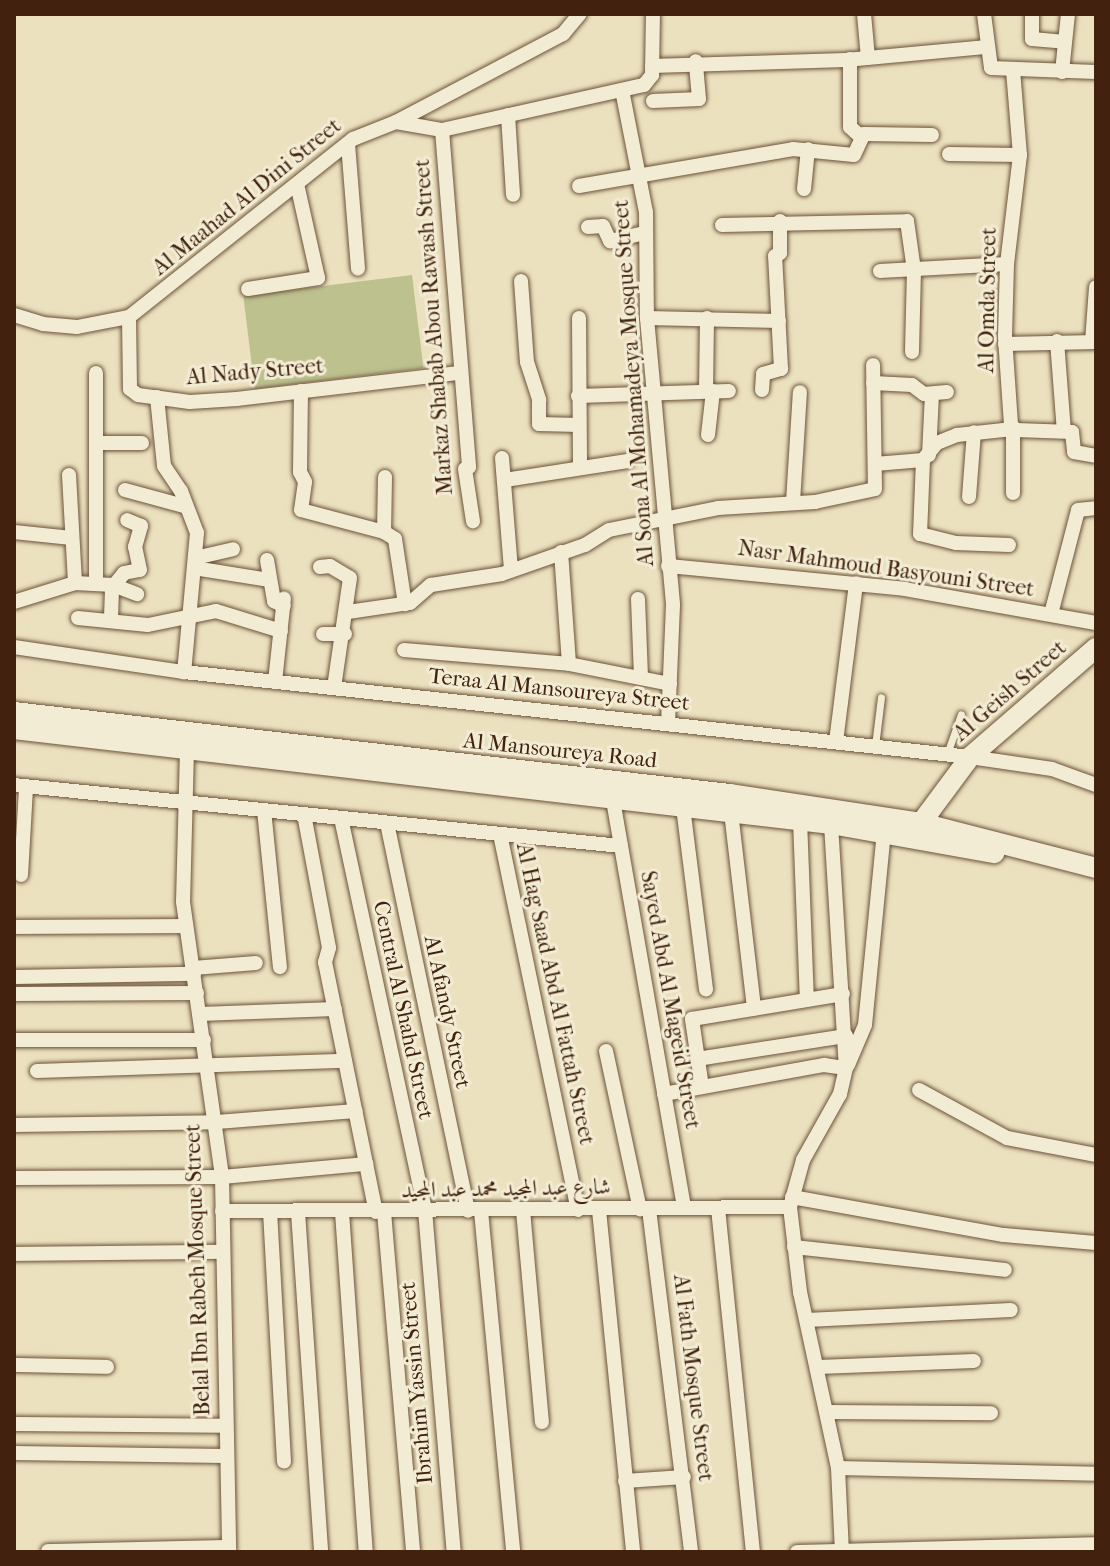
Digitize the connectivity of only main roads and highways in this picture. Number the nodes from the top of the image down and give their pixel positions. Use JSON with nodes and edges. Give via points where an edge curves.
{"nodes":[{"id":1,"x":1096,"y":648,"type":"edge"},
{"id":2,"x":14,"y":712,"type":"edge"},
{"id":3,"x":14,"y":729,"type":"edge"},
{"id":4,"x":409,"y":768,"type":"junction"},
{"id":5,"x":926,"y":815,"type":"junction"},
{"id":6,"x":1096,"y":868,"type":"edge"},
{"id":7,"x":1096,"y":881,"type":"edge"}],
"edges":[{"from":1,"to":5,"type":"main road","name":"Al Geish Street","via":[[958,761]]},
{"from":2,"to":4,"type":"main road","name":"Al Mansoureya Road"},
{"from":3,"to":4,"type":"main road","name":"Al Mansoureya Road"},
{"from":4,"to":5,"type":"main road","name":"Al Mansoureya Road"},
{"from":4,"to":7,"type":"main road","name":"Al Mansoureya Road","via":[[613,800],[884,832],[1034,860]]},
{"from":5,"to":6,"type":"main road","name":"Al Mansoureya Road"}]}
